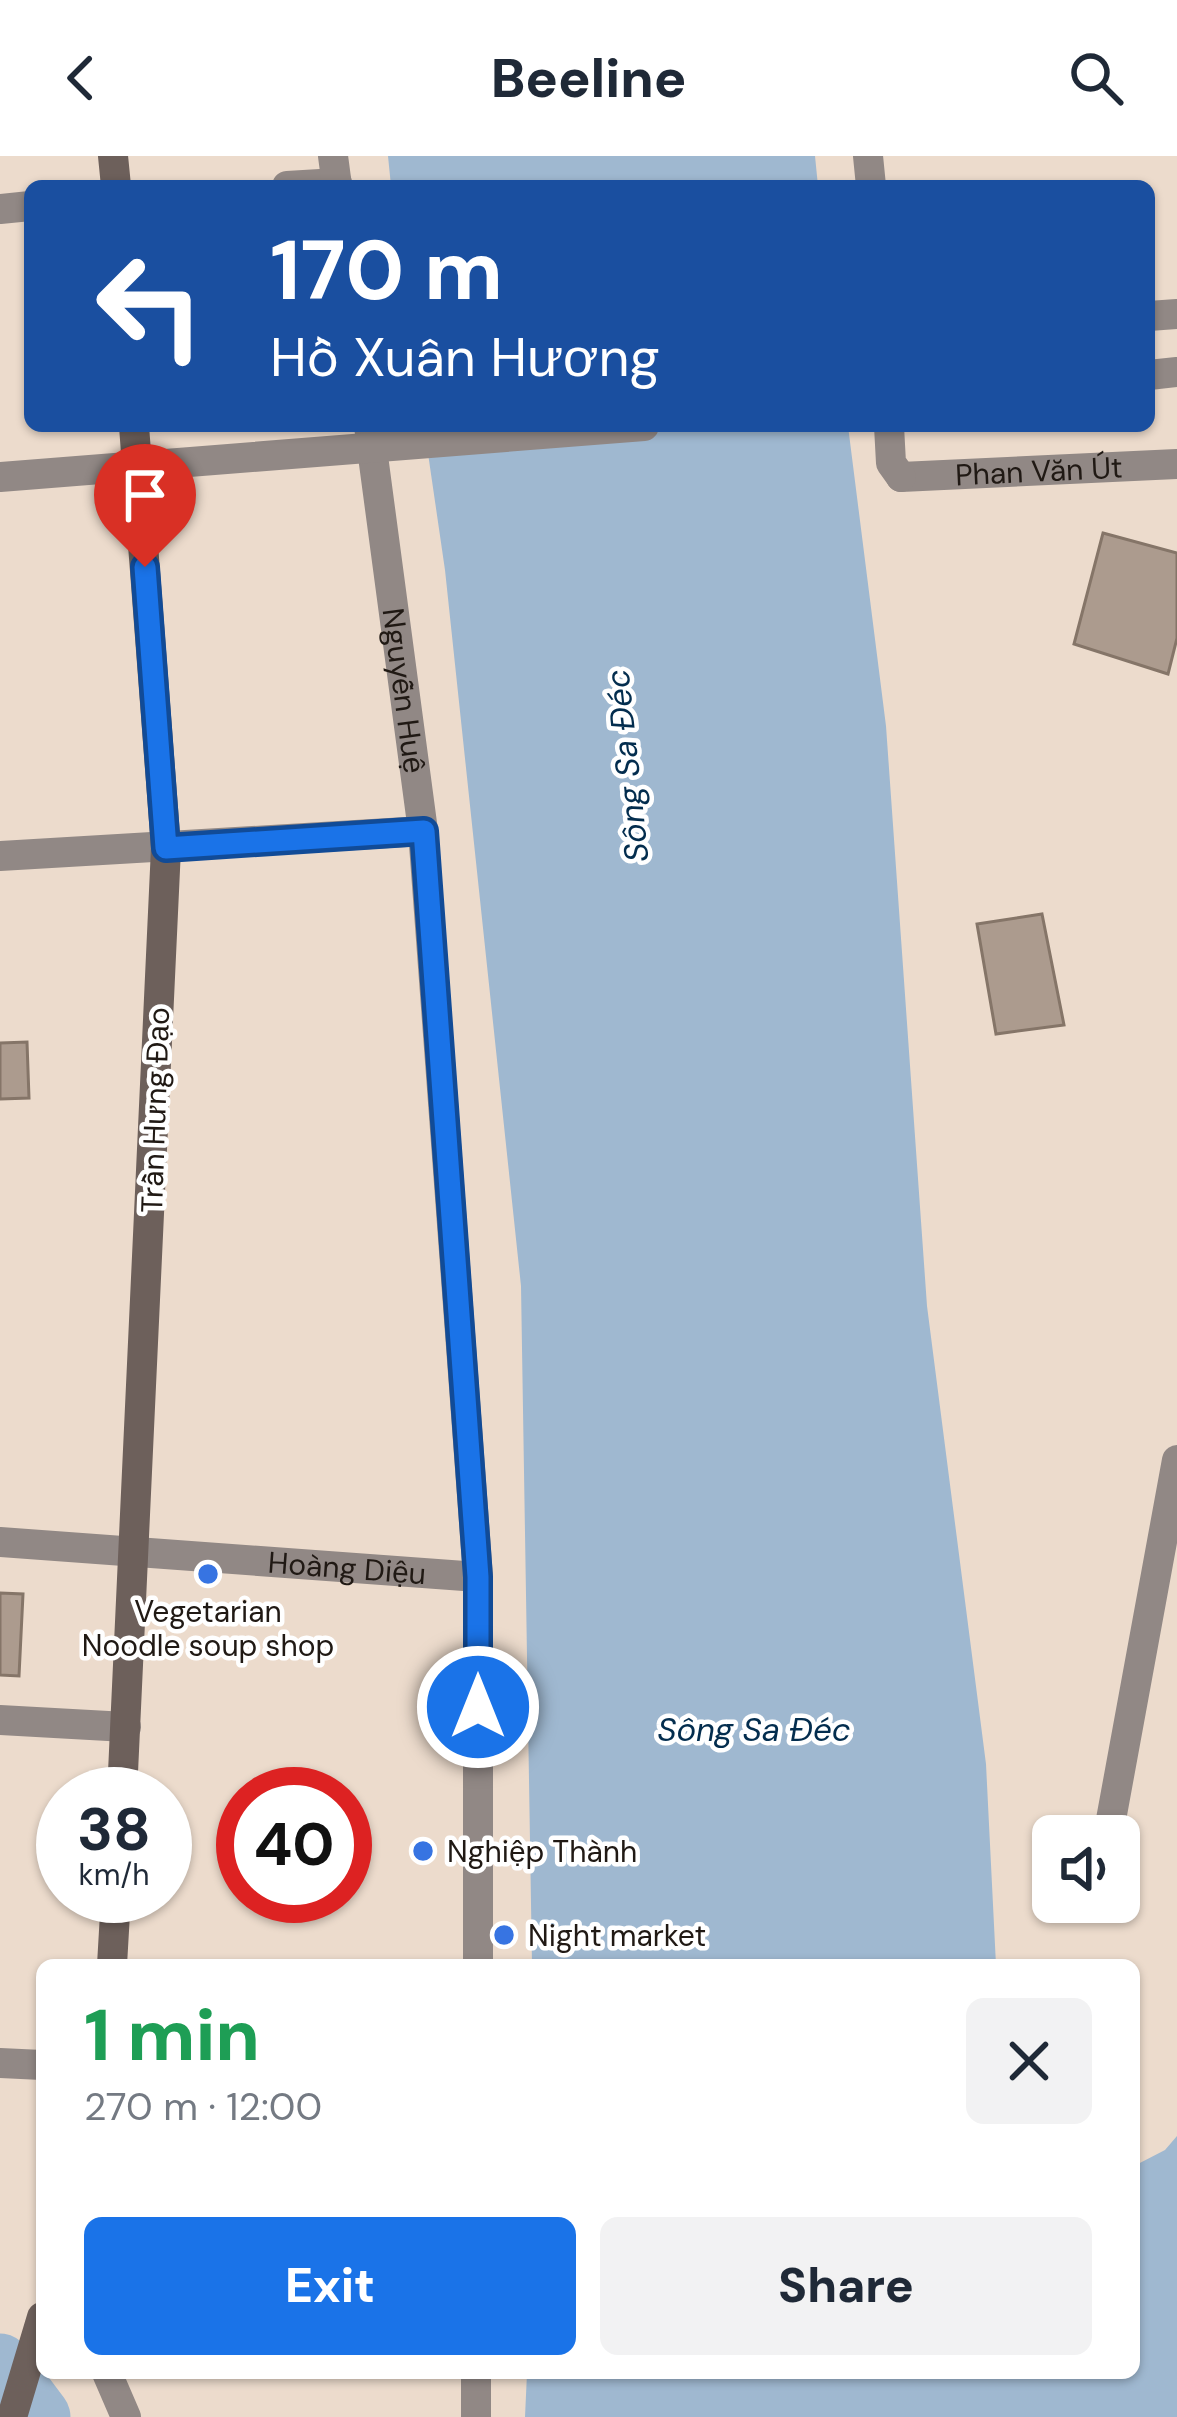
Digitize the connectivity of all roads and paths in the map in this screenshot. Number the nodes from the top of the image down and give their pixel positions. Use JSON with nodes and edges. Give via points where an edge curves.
{"nodes":[{"id":1,"x":134,"y":432,"type":"edge"},
{"id":2,"x":370,"y":432,"type":"edge"},
{"id":3,"x":576,"y":432,"type":"edge"},
{"id":4,"x":889,"y":432,"type":"edge"},
{"id":5,"x":1177,"y":464,"type":"edge"},
{"id":6,"x":0,"y":477,"type":"edge"},
{"id":7,"x":424,"y":831,"type":"junction"},
{"id":8,"x":166,"y":848,"type":"junction"},
{"id":9,"x":0,"y":856,"type":"edge"},
{"id":10,"x":1177,"y":1460,"type":"edge"},
{"id":11,"x":0,"y":1542,"type":"edge"},
{"id":12,"x":136,"y":1548,"type":"junction"},
{"id":13,"x":478,"y":1577,"type":"junction"},
{"id":14,"x":0,"y":1720,"type":"edge"},
{"id":15,"x":126,"y":1727,"type":"junction"},
{"id":16,"x":124,"y":1767,"type":"edge"},
{"id":17,"x":1112,"y":1815,"type":"edge"},
{"id":18,"x":114,"y":1923,"type":"edge"},
{"id":19,"x":112,"y":1959,"type":"edge"},
{"id":20,"x":478,"y":1959,"type":"edge"},
{"id":21,"x":0,"y":2063,"type":"edge"},
{"id":22,"x":36,"y":2066,"type":"edge"},
{"id":23,"x":36,"y":2337,"type":"edge"},
{"id":24,"x":109,"y":2379,"type":"edge"},
{"id":25,"x":476,"y":2379,"type":"edge"},
{"id":26,"x":12,"y":2417,"type":"edge"},
{"id":27,"x":125,"y":2417,"type":"edge"},
{"id":28,"x":476,"y":2417,"type":"edge"}],
"edges":[{"from":1,"to":8,"type":"main road","name":"Trần Hưng Đạo"},
{"from":2,"to":7,"type":"street","name":"Nguyễn Huệ"},
{"from":3,"to":6,"type":"street"},
{"from":4,"to":5,"type":"street","name":"Phan Văn Út","via":[[891,464],[901,477]]},
{"from":7,"to":8,"type":"street"},
{"from":7,"to":13,"type":"street","name":"Nguyễn Huệ"},
{"from":8,"to":9,"type":"street"},
{"from":8,"to":12,"type":"main road","name":"Trần Hưng Đạo"},
{"from":10,"to":17,"type":"street"},
{"from":11,"to":12,"type":"street","name":"Hoàng Diệu"},
{"from":12,"to":13,"type":"street","name":"Hoàng Diệu"},
{"from":12,"to":15,"type":"main road","name":"Trần Hưng Đạo"},
{"from":13,"to":20,"type":"street","name":"Nguyễn Huệ"},
{"from":14,"to":15,"type":"street"},
{"from":15,"to":16,"type":"main road","name":"Trần Hưng Đạo"},
{"from":18,"to":19,"type":"main road"},
{"from":21,"to":22,"type":"street"},
{"from":23,"to":26,"type":"main road"},
{"from":24,"to":27,"type":"street"},
{"from":25,"to":28,"type":"street"}]}
